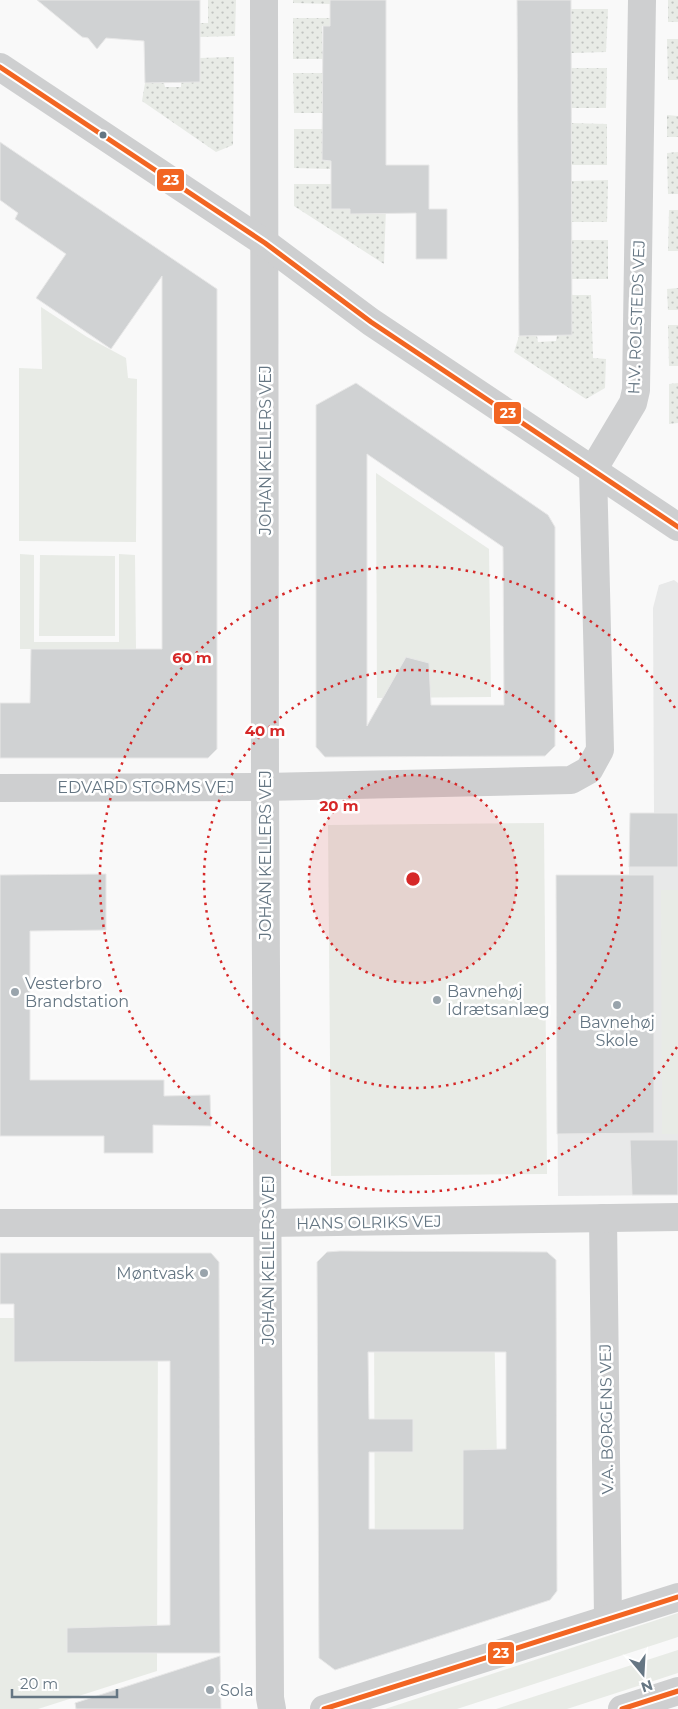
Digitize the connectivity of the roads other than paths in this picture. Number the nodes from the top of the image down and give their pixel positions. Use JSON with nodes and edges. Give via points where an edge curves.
{"nodes":[{"id":1,"x":264,"y":0,"type":"edge"},
{"id":2,"x":642,"y":0,"type":"edge"},
{"id":3,"x":0,"y":67,"type":"edge"},
{"id":4,"x":265,"y":243,"type":"junction"},
{"id":5,"x":593,"y":470,"type":"junction"},
{"id":6,"x":678,"y":527,"type":"edge"},
{"id":7,"x":265,"y":786,"type":"junction"},
{"id":8,"x":0,"y":788,"type":"edge"},
{"id":9,"x":678,"y":1217,"type":"edge"},
{"id":10,"x":603,"y":1218,"type":"junction"},
{"id":11,"x":0,"y":1223,"type":"edge"},
{"id":12,"x":268,"y":1223,"type":"junction"},
{"id":13,"x":678,"y":1597,"type":"edge"},
{"id":14,"x":608,"y":1619,"type":"junction"},
{"id":15,"x":678,"y":1690,"type":"edge"},
{"id":16,"x":272,"y":1709,"type":"edge"},
{"id":17,"x":324,"y":1709,"type":"edge"},
{"id":18,"x":622,"y":1709,"type":"edge"}],
"edges":[{"from":1,"to":4,"type":"street","name":"JOHAN KELLERS VEJ"},
{"from":2,"to":5,"type":"street","name":"H.V. ROLSTEDS VEJ","via":[[636,390],[633,403]]},
{"from":3,"to":4,"type":"street"},
{"from":4,"to":5,"type":"street","via":[[371,322]]},
{"from":4,"to":7,"type":"street","name":"JOHAN KELLERS VEJ"},
{"from":5,"to":6,"type":"street"},
{"from":5,"to":7,"type":"street","name":"EDVARD STORMS VEJ","via":[[600,750],[589,770],[571,780]]},
{"from":7,"to":8,"type":"street","name":"EDVARD STORMS VEJ"},
{"from":7,"to":12,"type":"street","name":"JOHAN KELLERS VEJ"},
{"from":9,"to":10,"type":"street","name":"HANS OLRIKS VEJ"},
{"from":10,"to":12,"type":"street","name":"HANS OLRIKS VEJ"},
{"from":10,"to":14,"type":"street","name":"V.A. BORGENS VEJ"},
{"from":11,"to":12,"type":"street","name":"HANS OLRIKS VEJ"},
{"from":12,"to":16,"type":"street","name":"JOHAN KELLERS VEJ"},
{"from":13,"to":14,"type":"street"},
{"from":14,"to":17,"type":"street"},
{"from":15,"to":18,"type":"street"}]}
